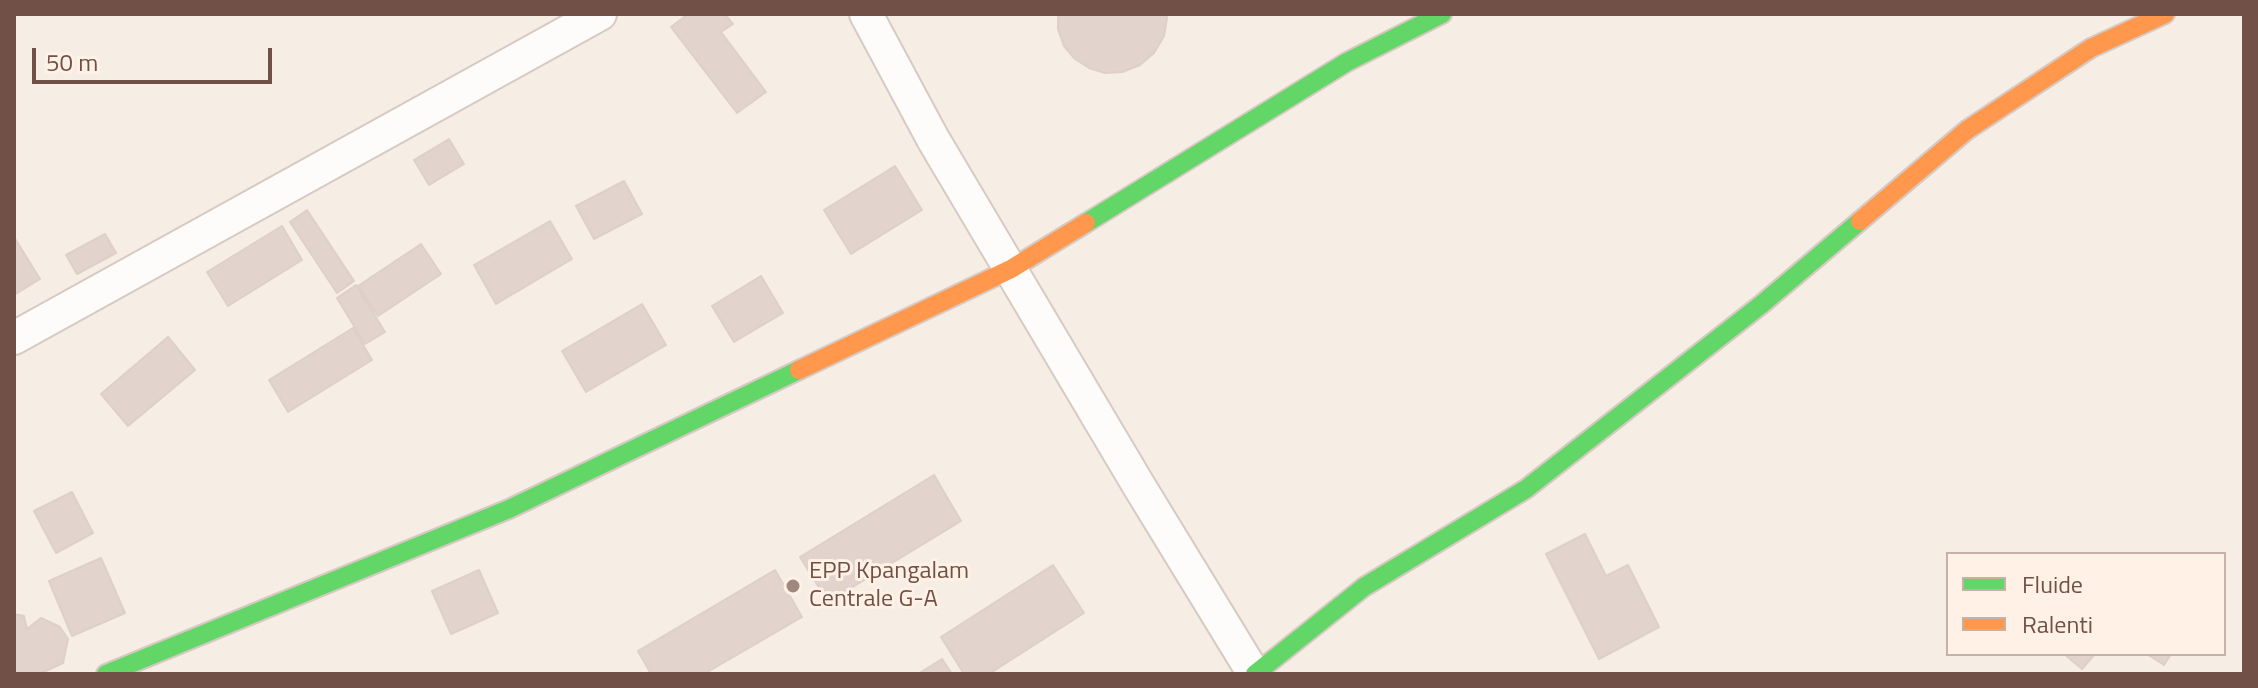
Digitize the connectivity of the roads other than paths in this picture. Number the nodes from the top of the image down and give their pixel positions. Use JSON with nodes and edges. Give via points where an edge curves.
{"nodes":[{"id":1,"x":600,"y":14,"type":"edge"},
{"id":2,"x":866,"y":14,"type":"edge"},
{"id":3,"x":1442,"y":14,"type":"edge"},
{"id":4,"x":2165,"y":14,"type":"edge"},
{"id":5,"x":1011,"y":269,"type":"junction"},
{"id":6,"x":14,"y":338,"type":"edge"},
{"id":7,"x":106,"y":674,"type":"edge"},
{"id":8,"x":1254,"y":674,"type":"edge"}],
"edges":[{"from":1,"to":6,"type":"street"},
{"from":2,"to":5,"type":"street"},
{"from":3,"to":5,"type":"street","via":[[1347,62]]},
{"from":4,"to":8,"type":"street","via":[[2091,48],[1967,130],[1762,304],[1526,489],[1364,587]]},
{"from":5,"to":7,"type":"street","via":[[509,509]]},
{"from":5,"to":8,"type":"street"}]}
